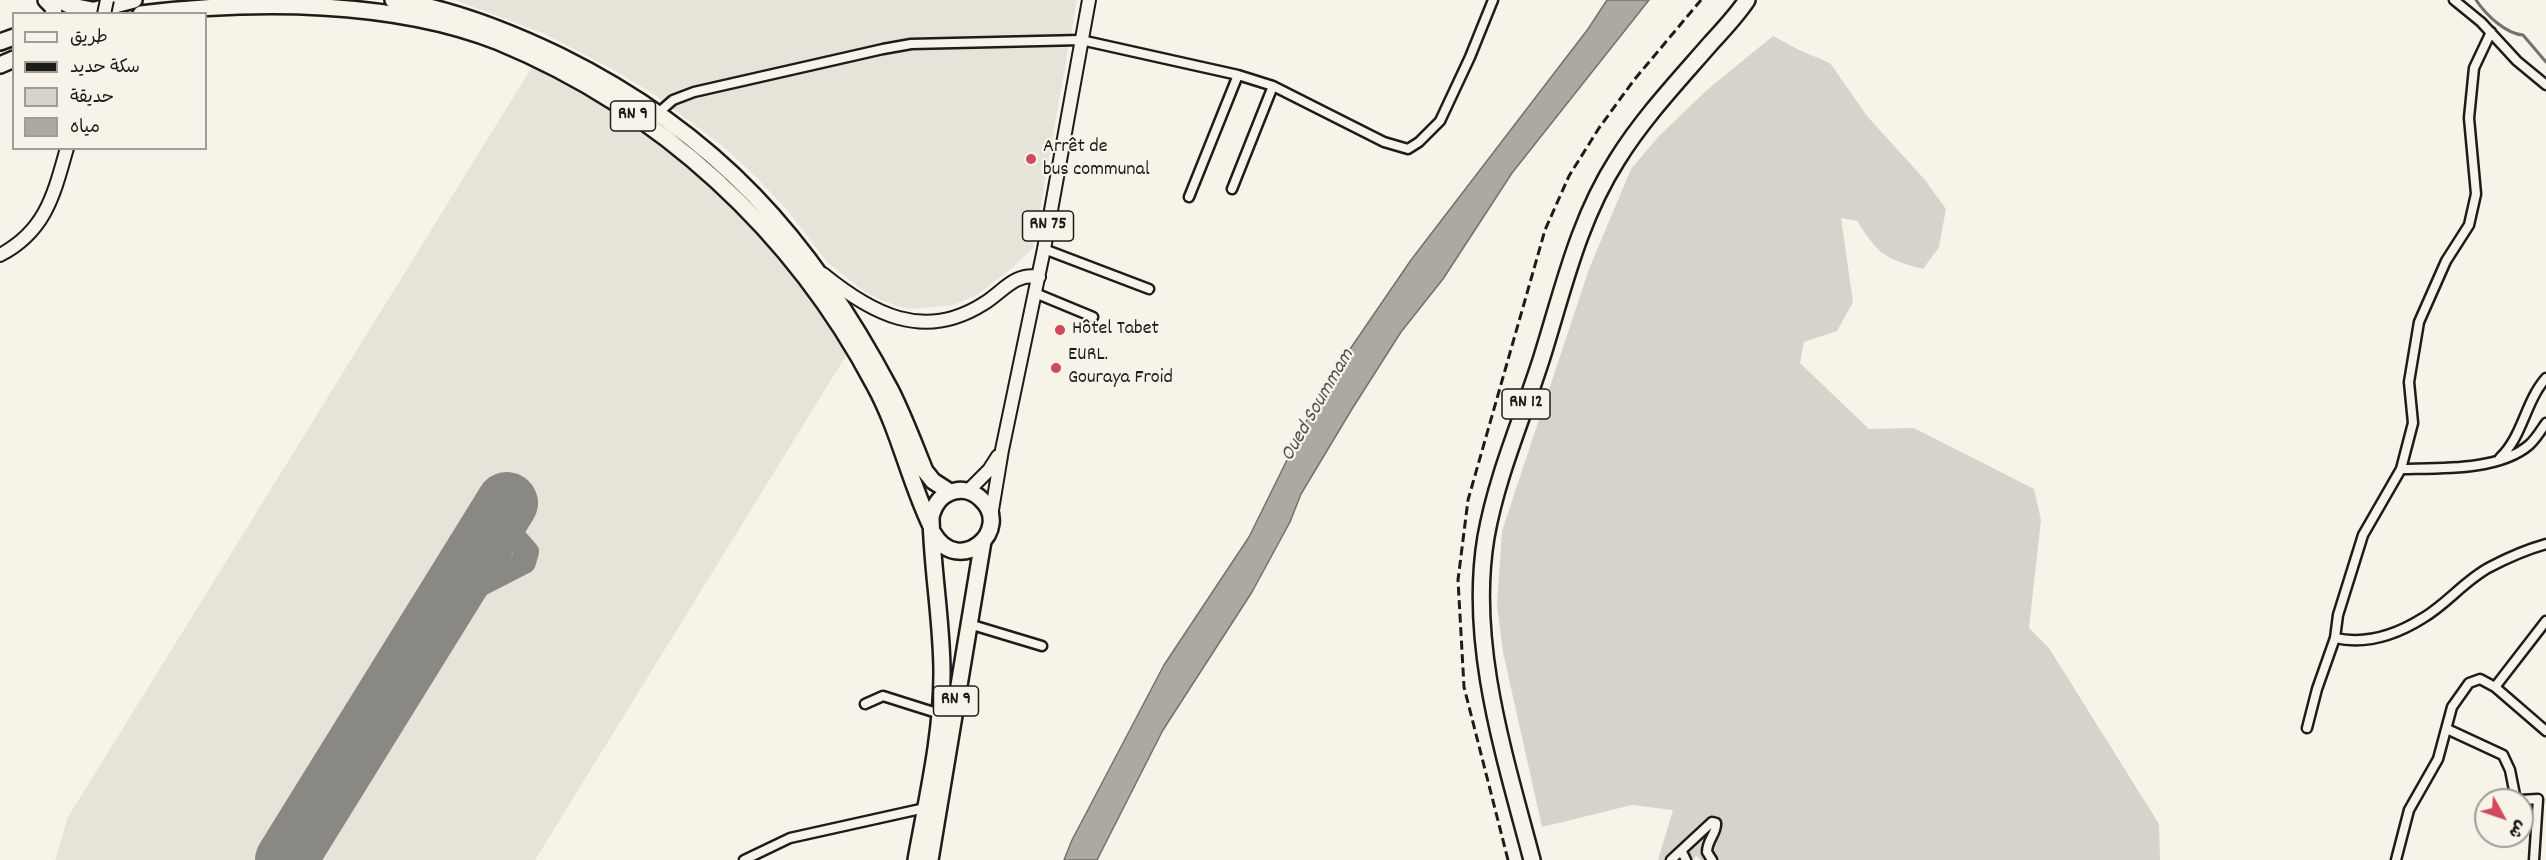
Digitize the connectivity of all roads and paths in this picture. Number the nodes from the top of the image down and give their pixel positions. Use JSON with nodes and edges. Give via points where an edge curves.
{"nodes":[{"id":1,"x":59,"y":0,"type":"edge"},
{"id":2,"x":64,"y":0,"type":"edge"},
{"id":3,"x":134,"y":0,"type":"edge"},
{"id":4,"x":393,"y":0,"type":"edge"},
{"id":5,"x":1089,"y":0,"type":"edge"},
{"id":6,"x":1493,"y":0,"type":"edge"},
{"id":7,"x":1748,"y":0,"type":"edge"},
{"id":8,"x":2454,"y":0,"type":"edge"},
{"id":9,"x":103,"y":6,"type":"edge"},
{"id":10,"x":152,"y":12,"type":"edge"},
{"id":11,"x":2491,"y":32,"type":"junction"},
{"id":12,"x":1081,"y":40,"type":"junction"},
{"id":13,"x":1238,"y":75,"type":"junction"},
{"id":14,"x":2546,"y":85,"type":"edge"},
{"id":15,"x":1273,"y":86,"type":"junction"},
{"id":16,"x":658,"y":113,"type":"junction"},
{"id":17,"x":66,"y":150,"type":"edge"},
{"id":18,"x":1232,"y":189,"type":"dead end"},
{"id":19,"x":1189,"y":197,"type":"dead end"},
{"id":20,"x":1044,"y":249,"type":"junction"},
{"id":21,"x":0,"y":255,"type":"edge"},
{"id":22,"x":815,"y":267,"type":"junction"},
{"id":23,"x":1039,"y":277,"type":"junction"},
{"id":24,"x":1149,"y":289,"type":"dead end"},
{"id":25,"x":1035,"y":293,"type":"junction"},
{"id":26,"x":1093,"y":317,"type":"dead end"},
{"id":27,"x":2546,"y":378,"type":"edge"},
{"id":28,"x":2546,"y":423,"type":"edge"},
{"id":29,"x":1002,"y":450,"type":"junction"},
{"id":30,"x":2497,"y":460,"type":"junction"},
{"id":31,"x":2401,"y":469,"type":"junction"},
{"id":32,"x":950,"y":492,"type":"junction"},
{"id":33,"x":968,"y":492,"type":"junction"},
{"id":34,"x":991,"y":516,"type":"junction"},
{"id":35,"x":932,"y":529,"type":"junction"},
{"id":36,"x":983,"y":541,"type":"junction"},
{"id":37,"x":2546,"y":544,"type":"edge"},
{"id":38,"x":2546,"y":621,"type":"edge"},
{"id":39,"x":969,"y":624,"type":"junction"},
{"id":40,"x":2335,"y":638,"type":"junction"},
{"id":41,"x":1042,"y":646,"type":"dead end"},
{"id":42,"x":2494,"y":687,"type":"junction"},
{"id":43,"x":865,"y":704,"type":"dead end"},
{"id":44,"x":940,"y":714,"type":"junction"},
{"id":45,"x":2307,"y":728,"type":"dead end"},
{"id":46,"x":2446,"y":729,"type":"junction"},
{"id":47,"x":2546,"y":731,"type":"edge"},
{"id":48,"x":2515,"y":788,"type":"edge"},
{"id":49,"x":2534,"y":799,"type":"edge"},
{"id":50,"x":925,"y":808,"type":"junction"},
{"id":51,"x":1684,"y":856,"type":"edge"},
{"id":52,"x":744,"y":860,"type":"edge"},
{"id":53,"x":916,"y":860,"type":"edge"},
{"id":54,"x":930,"y":860,"type":"edge"},
{"id":55,"x":1532,"y":860,"type":"edge"},
{"id":56,"x":1671,"y":860,"type":"edge"},
{"id":57,"x":1712,"y":860,"type":"edge"},
{"id":58,"x":2396,"y":860,"type":"edge"},
{"id":59,"x":2534,"y":860,"type":"edge"}],
"edges":[{"from":1,"to":9,"type":"highway","via":[[71,6]]},
{"from":2,"to":9,"type":"highway"},
{"from":3,"to":9,"type":"highway"},
{"from":4,"to":16,"type":"highway","number":"RN 9","via":[[439,8],[539,46]]},
{"from":5,"to":12,"type":"main road","number":"RN 75"},
{"from":6,"to":15,"type":"street","via":[[1440,122],[1408,149],[1384,142]]},
{"from":7,"to":55,"type":"highway","number":"RN 12","via":[[1629,141],[1601,189],[1578,239],[1492,508],[1481,580],[1482,640]]},
{"from":8,"to":11,"type":"street"},
{"from":10,"to":35,"type":"highway","number":"RN 9","via":[[247,1],[323,4],[435,21],[498,41],[574,79],[630,113],[687,153],[725,186],[764,225],[819,294],[875,385]]},
{"from":11,"to":14,"type":"street"},
{"from":11,"to":31,"type":"street","via":[[2474,68],[2469,118],[2476,194],[2469,225],[2446,261],[2419,322],[2409,382],[2413,423]]},
{"from":12,"to":13,"type":"street"},
{"from":12,"to":16,"type":"street","via":[[911,44],[694,92],[673,100]]},
{"from":12,"to":20,"type":"main road","number":"RN 75"},
{"from":13,"to":15,"type":"street"},
{"from":13,"to":19,"type":"street"},
{"from":15,"to":18,"type":"street"},
{"from":16,"to":22,"type":"highway","number":"RN 9","via":[[745,186]]},
{"from":17,"to":21,"type":"main road","via":[[43,217],[30,234]]},
{"from":20,"to":23,"type":"main road","number":"RN 75"},
{"from":20,"to":24,"type":"street"},
{"from":22,"to":23,"type":"main road","via":[[859,302],[911,321],[957,316],[983,305],[1017,278]]},
{"from":22,"to":32,"type":"highway","number":"RN 9","via":[[892,393],[925,471]]},
{"from":23,"to":25,"type":"main road","number":"RN 75"},
{"from":25,"to":26,"type":"street"},
{"from":25,"to":29,"type":"main road","number":"RN 75"},
{"from":27,"to":30,"type":"street","via":[[2535,391],[2512,446]]},
{"from":28,"to":30,"type":"street","via":[[2531,444],[2519,453]]},
{"from":29,"to":33,"type":"main road","number":"RN 75"},
{"from":29,"to":34,"type":"main road","number":"RN 75"},
{"from":30,"to":31,"type":"street","via":[[2453,468]]},
{"from":31,"to":40,"type":"street","via":[[2362,535]]},
{"from":32,"to":33,"type":"highway"},
{"from":32,"to":35,"type":"highway","via":[[937,502],[931,517]]},
{"from":33,"to":34,"type":"highway","via":[[983,501]]},
{"from":34,"to":36,"type":"highway"},
{"from":35,"to":36,"type":"highway","via":[[943,546],[960,551]]},
{"from":35,"to":44,"type":"highway","number":"RN 9","via":[[941,640]]},
{"from":36,"to":39,"type":"highway","number":"RN 9"},
{"from":37,"to":40,"type":"street","via":[[2490,567],[2424,618],[2369,641]]},
{"from":38,"to":42,"type":"street"},
{"from":39,"to":41,"type":"street"},
{"from":39,"to":54,"type":"highway","number":"RN 9"},
{"from":40,"to":45,"type":"street"},
{"from":42,"to":46,"type":"street","via":[[2480,679],[2469,684],[2452,706]]},
{"from":42,"to":47,"type":"street"},
{"from":43,"to":44,"type":"street","via":[[882,696]]},
{"from":44,"to":50,"type":"highway","number":"RN 9"},
{"from":46,"to":48,"type":"street","via":[[2503,755]]},
{"from":46,"to":58,"type":"street","via":[[2438,759],[2409,810]]},
{"from":49,"to":59,"type":"street","via":[[2538,799]]},
{"from":50,"to":52,"type":"street","via":[[790,838]]},
{"from":50,"to":53,"type":"highway","number":"RN 9"},
{"from":51,"to":56,"type":"street"},
{"from":51,"to":57,"type":"street","via":[[1714,822],[1716,830],[1707,846]]}]}
